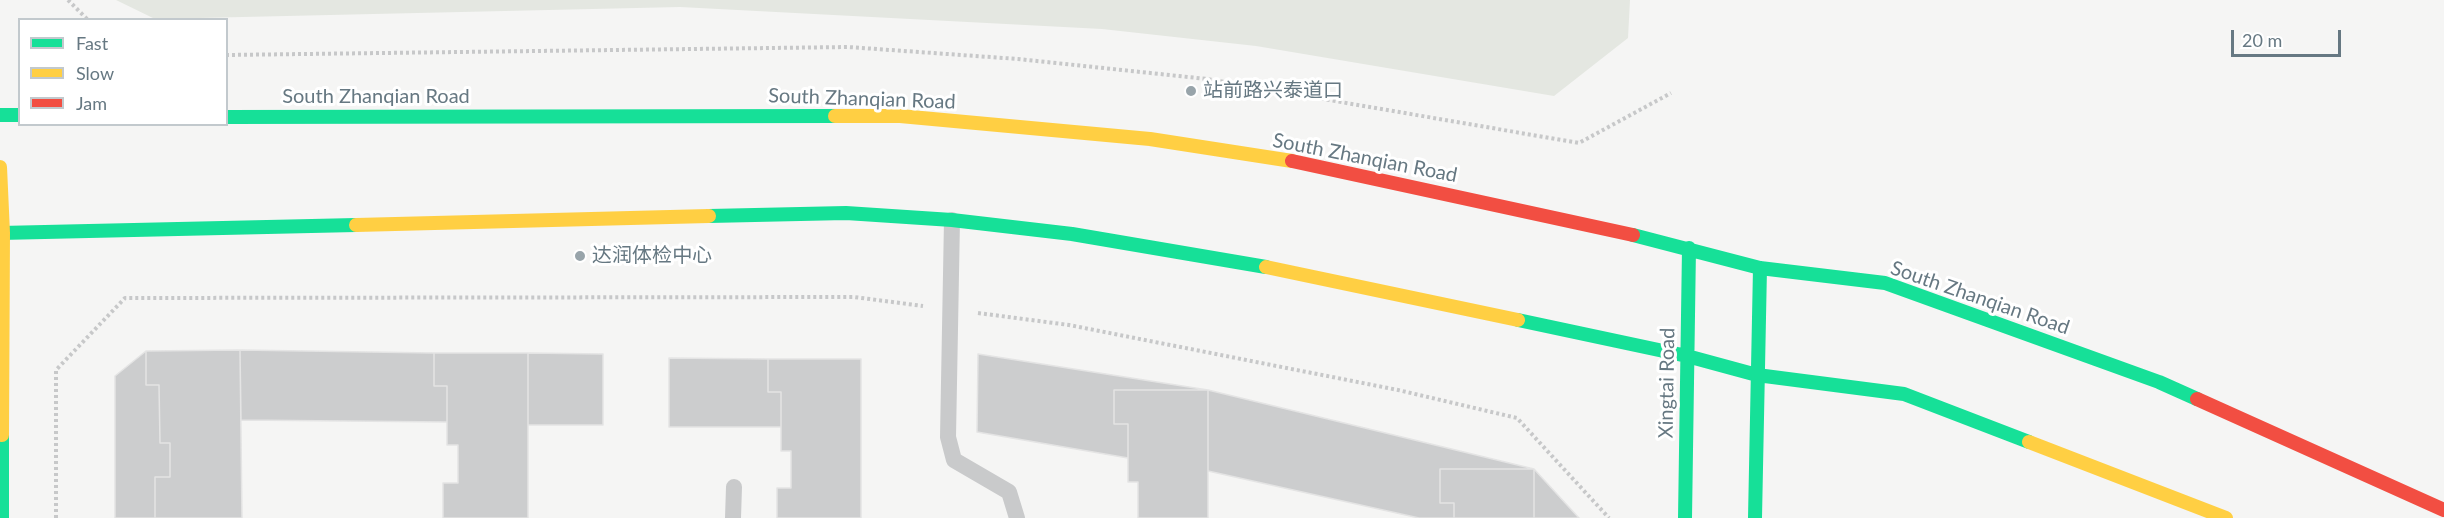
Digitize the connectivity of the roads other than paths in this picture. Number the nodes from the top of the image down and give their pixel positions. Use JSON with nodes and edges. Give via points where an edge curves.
{"nodes":[{"id":1,"x":0,"y":115,"type":"edge"},
{"id":2,"x":18,"y":115,"type":"edge"},
{"id":3,"x":228,"y":117,"type":"edge"},
{"id":4,"x":0,"y":167,"type":"edge"},
{"id":5,"x":952,"y":220,"type":"junction"},
{"id":6,"x":2,"y":233,"type":"edge"},
{"id":7,"x":1689,"y":248,"type":"junction"},
{"id":8,"x":1760,"y":268,"type":"junction"},
{"id":9,"x":1687,"y":356,"type":"junction"},
{"id":10,"x":1757,"y":375,"type":"junction"},
{"id":11,"x":734,"y":487,"type":"dead end"},
{"id":12,"x":2444,"y":510,"type":"edge"},
{"id":13,"x":2,"y":518,"type":"edge"},
{"id":14,"x":734,"y":518,"type":"edge"},
{"id":15,"x":1017,"y":518,"type":"edge"},
{"id":16,"x":1685,"y":518,"type":"edge"},
{"id":17,"x":1755,"y":518,"type":"edge"},
{"id":18,"x":2226,"y":518,"type":"edge"}],
"edges":[{"from":1,"to":2,"type":"main road"},
{"from":3,"to":7,"type":"main road","name":"South Zhanqian Road","via":[[900,116],[1150,139],[1301,163]]},
{"from":4,"to":6,"type":"main road"},
{"from":5,"to":6,"type":"main road","via":[[846,213]]},
{"from":5,"to":9,"type":"main road","via":[[1072,234],[1247,263]]},
{"from":5,"to":15,"type":"lane","via":[[948,437],[954,460],[1009,492]]},
{"from":6,"to":13,"type":"main road"},
{"from":7,"to":8,"type":"main road","name":"South Zhanqian Road"},
{"from":7,"to":9,"type":"main road","name":"Xingtai Road"},
{"from":8,"to":10,"type":"main road"},
{"from":8,"to":12,"type":"main road","name":"South Zhanqian Road","via":[[1885,284],[2159,382]]},
{"from":9,"to":10,"type":"main road"},
{"from":9,"to":16,"type":"main road","name":"Xingtai Road"},
{"from":10,"to":17,"type":"main road"},
{"from":10,"to":18,"type":"main road","via":[[1904,394]]},
{"from":11,"to":14,"type":"lane"}]}
